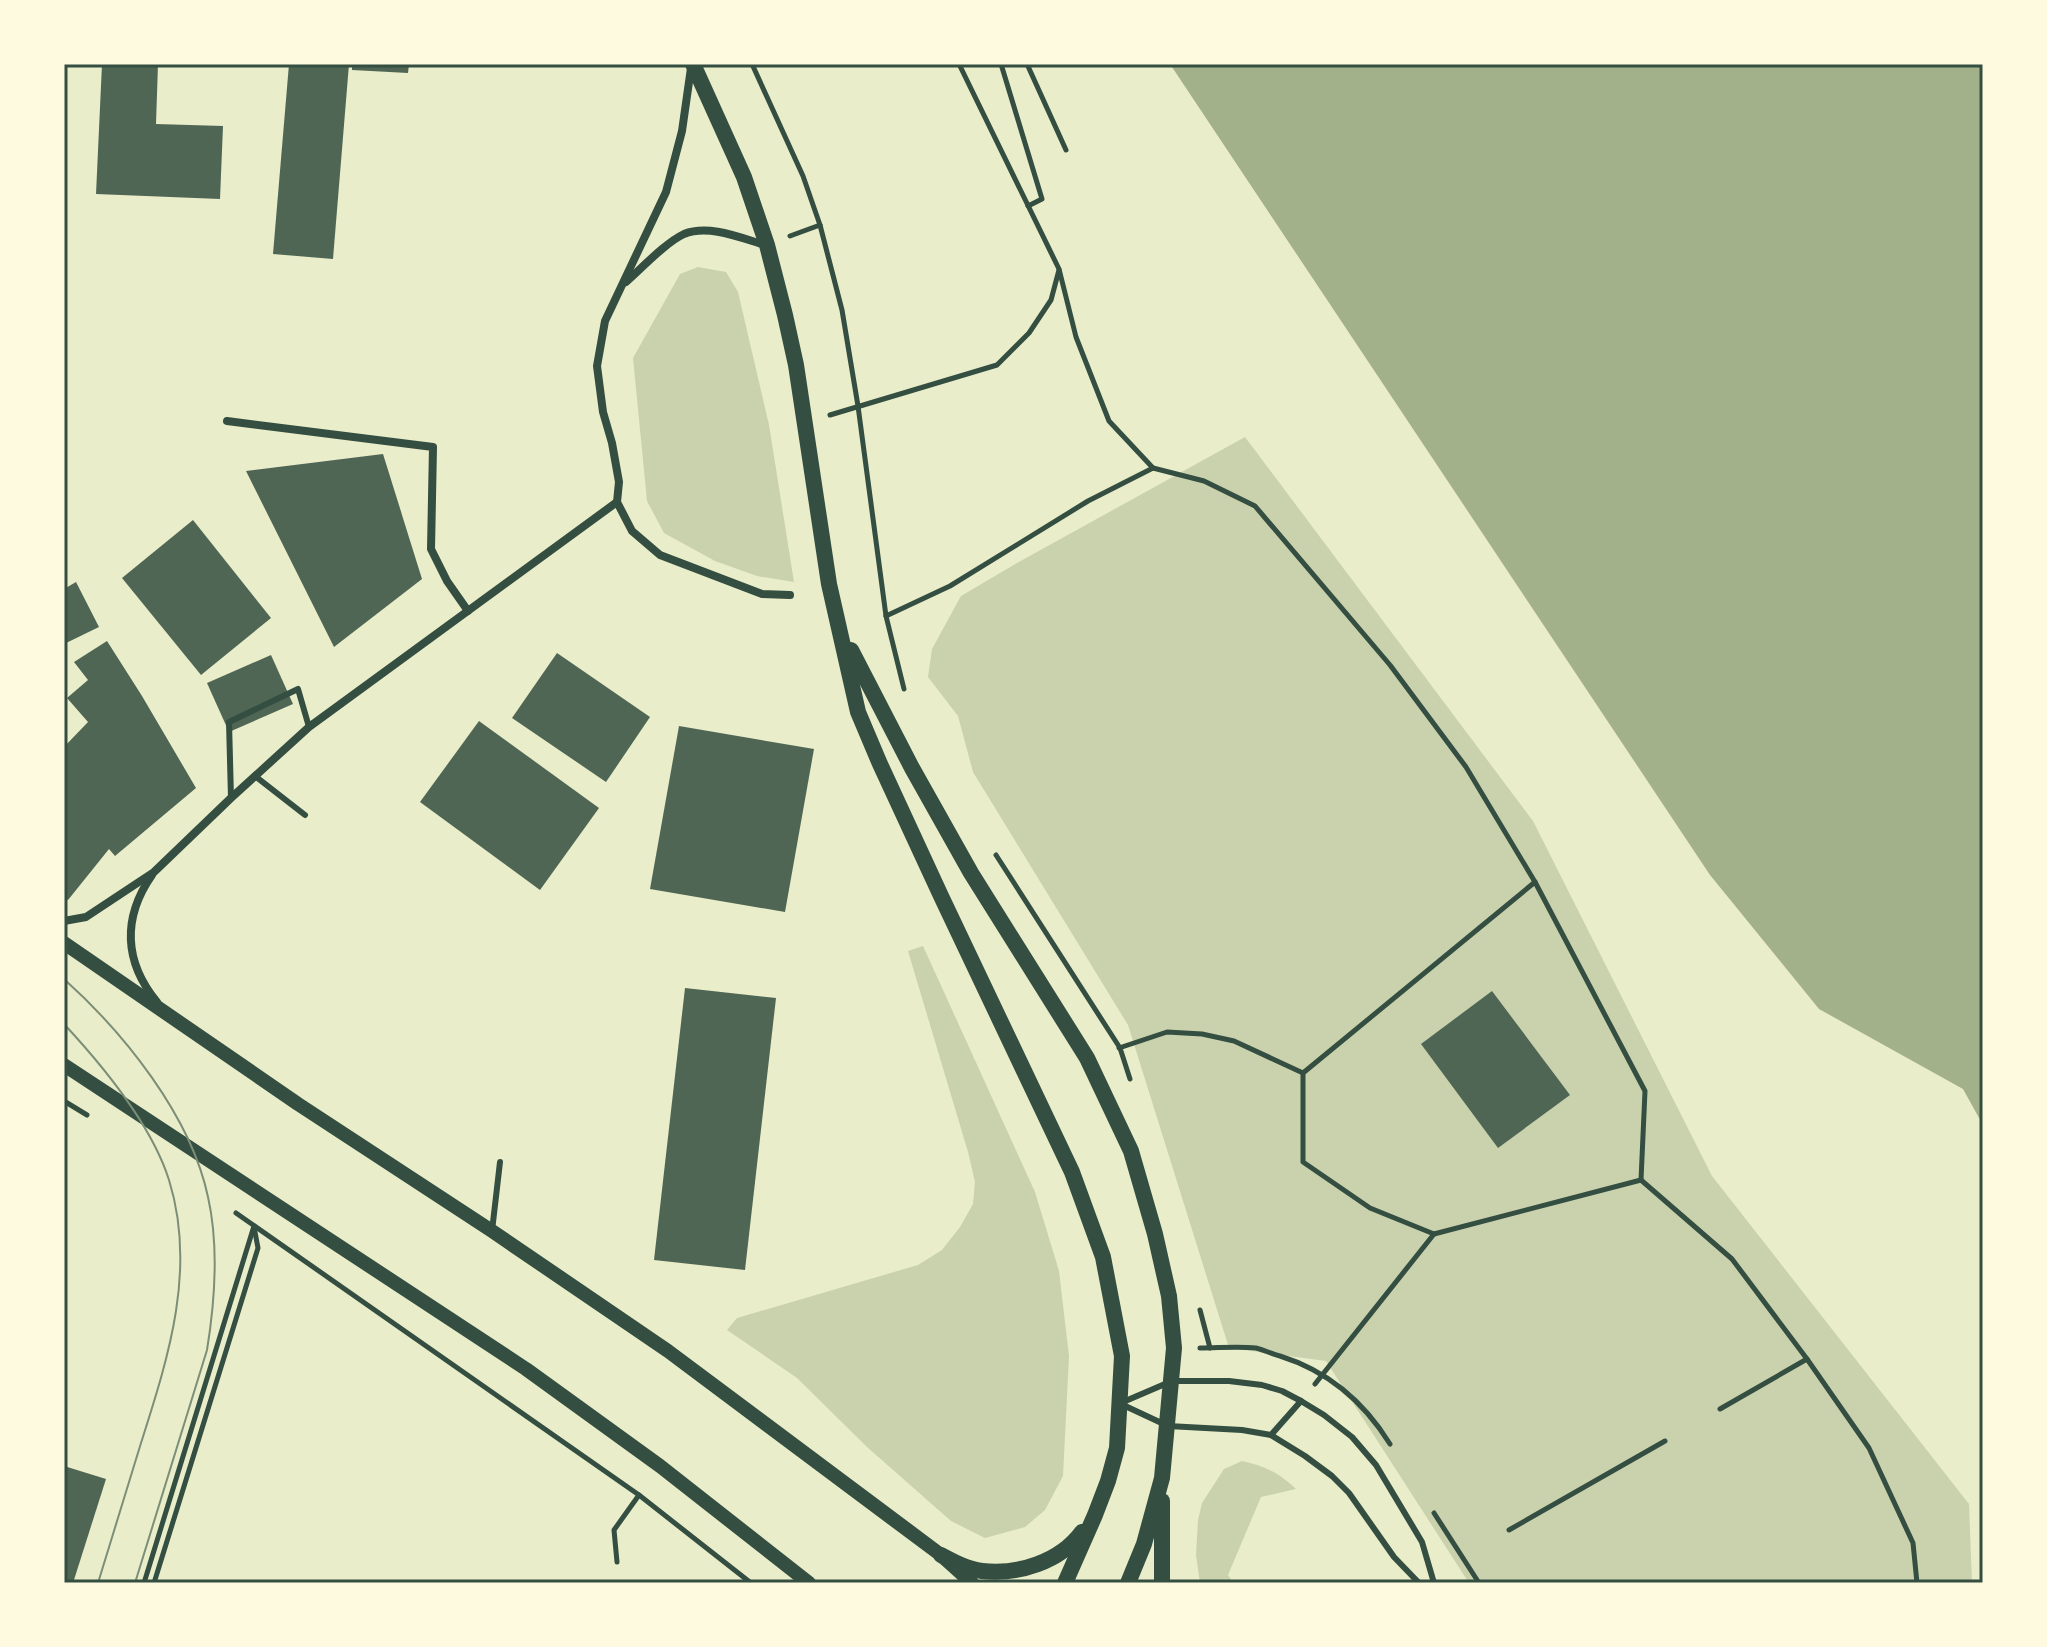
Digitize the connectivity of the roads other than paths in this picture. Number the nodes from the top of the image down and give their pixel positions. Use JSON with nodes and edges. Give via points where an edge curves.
{"nodes":[{"id":1,"x":693,"y":64,"type":"edge"},
{"id":2,"x":767,"y":245,"type":"junction"},
{"id":3,"x":622,"y":285,"type":"junction"},
{"id":4,"x":227,"y":421,"type":"dead end"},
{"id":5,"x":617,"y":502,"type":"junction"},
{"id":6,"x":790,"y":595,"type":"dead end"},
{"id":7,"x":468,"y":611,"type":"junction"},
{"id":8,"x":838,"y":624,"type":"junction"},
{"id":9,"x":309,"y":727,"type":"junction"},
{"id":10,"x":255,"y":776,"type":"junction"},
{"id":11,"x":231,"y":798,"type":"junction"},
{"id":12,"x":305,"y":815,"type":"dead end"},
{"id":13,"x":154,"y":872,"type":"junction"},
{"id":14,"x":64,"y":921,"type":"edge"},
{"id":15,"x":64,"y":943,"type":"edge"},
{"id":16,"x":166,"y":1012,"type":"junction"},
{"id":17,"x":64,"y":1065,"type":"edge"},
{"id":18,"x":500,"y":1162,"type":"dead end"},
{"id":19,"x":492,"y":1231,"type":"junction"},
{"id":20,"x":1172,"y":1381,"type":"junction"},
{"id":21,"x":1301,"y":1401,"type":"junction"},
{"id":22,"x":1120,"y":1404,"type":"junction"},
{"id":23,"x":1168,"y":1426,"type":"junction"},
{"id":24,"x":1271,"y":1435,"type":"junction"},
{"id":25,"x":1162,"y":1478,"type":"junction"},
{"id":26,"x":1095,"y":1515,"type":"junction"},
{"id":27,"x":941,"y":1555,"type":"junction"},
{"id":28,"x":809,"y":1583,"type":"edge"},
{"id":29,"x":972,"y":1583,"type":"edge"},
{"id":30,"x":1065,"y":1583,"type":"edge"},
{"id":31,"x":1128,"y":1583,"type":"edge"},
{"id":32,"x":1162,"y":1583,"type":"edge"},
{"id":33,"x":1419,"y":1583,"type":"edge"},
{"id":34,"x":1434,"y":1583,"type":"edge"}],
"edges":[{"from":1,"to":2,"type":"main road","via":[[744,177]]},
{"from":1,"to":3,"type":"street","via":[[666,192]]},
{"from":2,"to":3,"type":"street","via":[[724,233],[685,234]]},
{"from":2,"to":8,"type":"main road","via":[[796,365]]},
{"from":3,"to":5,"type":"street","via":[[605,321],[597,366],[619,482]]},
{"from":4,"to":7,"type":"street","via":[[433,447],[431,549]]},
{"from":5,"to":6,"type":"street","via":[[632,531],[660,555],[762,594]]},
{"from":5,"to":7,"type":"street"},
{"from":7,"to":9,"type":"street"},
{"from":8,"to":20,"type":"main road","via":[[971,873],[1087,1058],[1131,1151],[1169,1296]]},
{"from":8,"to":22,"type":"main road","via":[[858,712],[880,764],[1083,1200],[1103,1257],[1122,1356]]},
{"from":9,"to":10,"type":"street"},
{"from":9,"to":11,"type":"lane","via":[[298,689],[229,722]]},
{"from":10,"to":11,"type":"street"},
{"from":10,"to":12,"type":"lane"},
{"from":11,"to":13,"type":"street"},
{"from":13,"to":14,"type":"street","via":[[86,917]]},
{"from":13,"to":16,"type":"street","via":[[132,913],[131,948],[142,980]]},
{"from":15,"to":16,"type":"street"},
{"from":16,"to":19,"type":"street"},
{"from":17,"to":28,"type":"street","via":[[526,1369]]},
{"from":18,"to":19,"type":"lane"},
{"from":19,"to":27,"type":"street","via":[[668,1351]]},
{"from":20,"to":21,"type":"lane","via":[[1262,1385]]},
{"from":20,"to":22,"type":"lane"},
{"from":20,"to":23,"type":"main road"},
{"from":21,"to":24,"type":"lane"},
{"from":21,"to":34,"type":"lane","via":[[1352,1437],[1376,1465],[1422,1542]]},
{"from":22,"to":23,"type":"lane"},
{"from":22,"to":26,"type":"main road","via":[[1117,1448]]},
{"from":23,"to":24,"type":"lane"},
{"from":23,"to":25,"type":"main road"},
{"from":24,"to":33,"type":"lane","via":[[1332,1476]]},
{"from":25,"to":31,"type":"main road"},
{"from":25,"to":32,"type":"main road"},
{"from":26,"to":27,"type":"main road","via":[[1058,1556],[1021,1568],[981,1571]]},
{"from":26,"to":30,"type":"main road"},
{"from":27,"to":29,"type":"street"}]}
